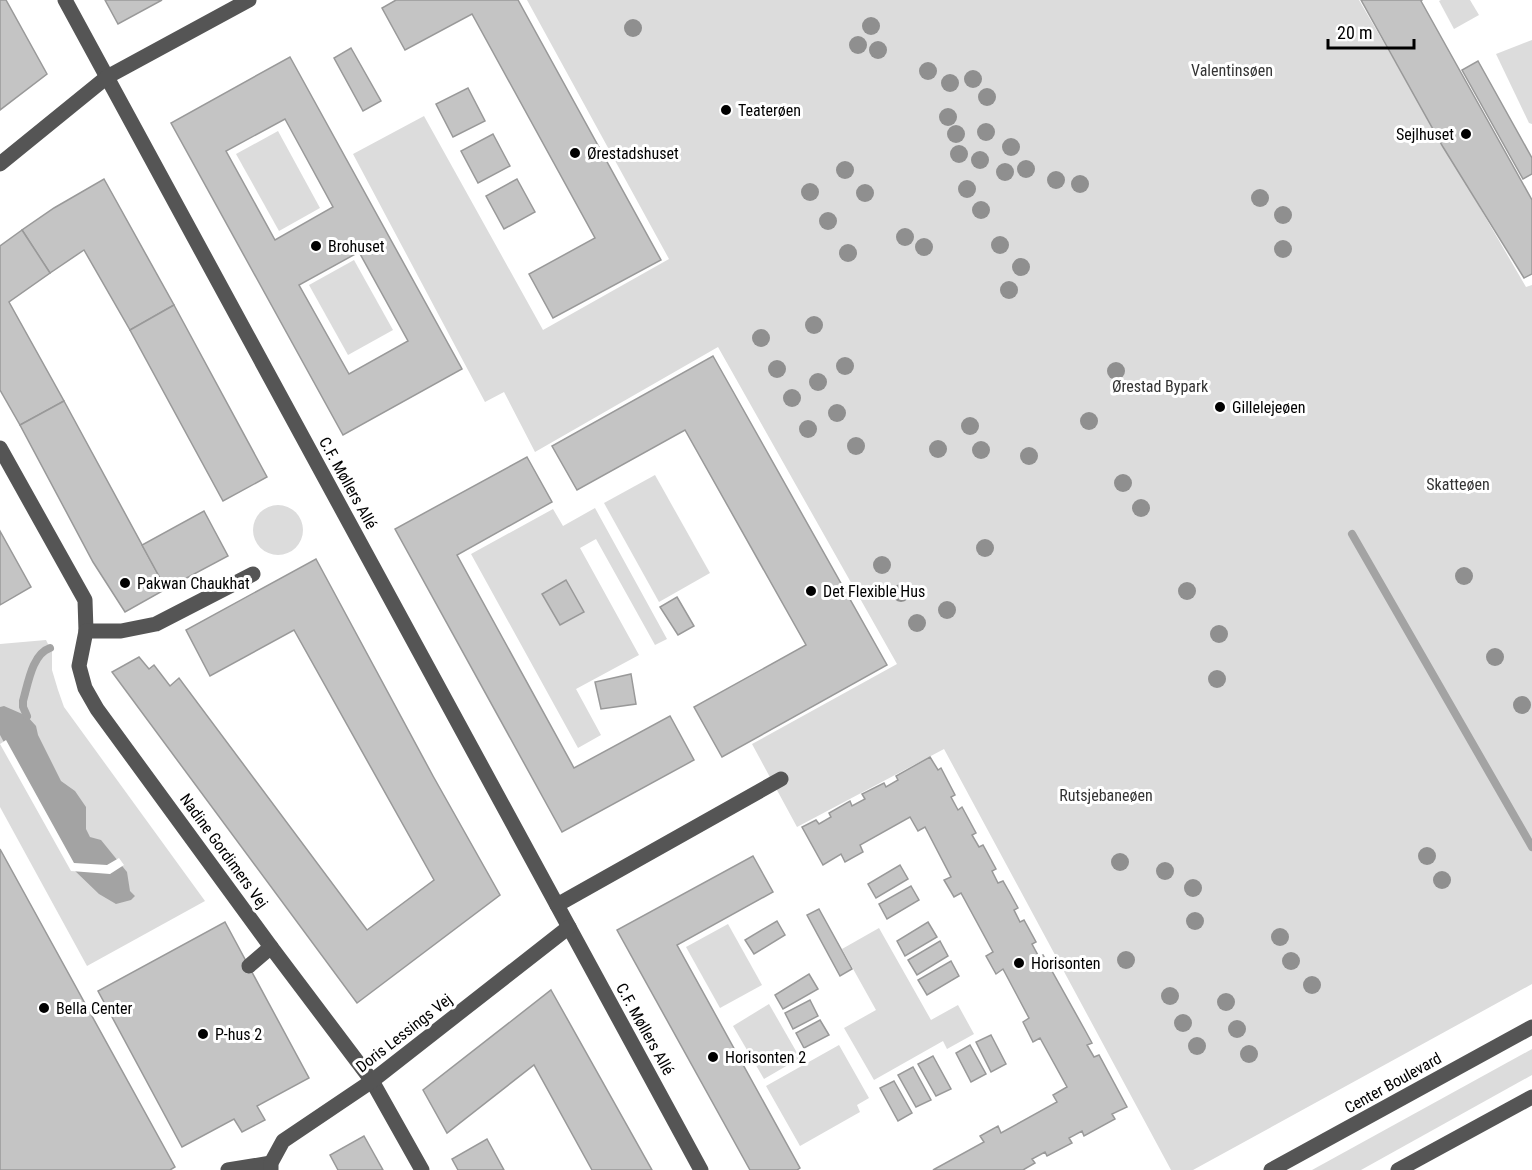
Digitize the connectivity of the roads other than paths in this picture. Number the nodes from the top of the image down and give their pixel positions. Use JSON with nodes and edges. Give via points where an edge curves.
{"nodes":[{"id":1,"x":65,"y":0,"type":"edge"},
{"id":2,"x":249,"y":0,"type":"edge"},
{"id":3,"x":107,"y":77,"type":"junction"},
{"id":4,"x":0,"y":164,"type":"edge"},
{"id":5,"x":0,"y":448,"type":"edge"},
{"id":6,"x":253,"y":574,"type":"dead end"},
{"id":7,"x":86,"y":631,"type":"junction"},
{"id":8,"x":781,"y":779,"type":"dead end"},
{"id":9,"x":557,"y":905,"type":"junction"},
{"id":10,"x":569,"y":927,"type":"junction"},
{"id":11,"x":271,"y":947,"type":"junction"},
{"id":12,"x":249,"y":966,"type":"dead end"},
{"id":13,"x":1532,"y":1027,"type":"edge"},
{"id":14,"x":372,"y":1081,"type":"junction"},
{"id":15,"x":1532,"y":1097,"type":"edge"},
{"id":16,"x":271,"y":1166,"type":"edge"},
{"id":17,"x":228,"y":1170,"type":"edge"},
{"id":18,"x":422,"y":1170,"type":"edge"},
{"id":19,"x":701,"y":1170,"type":"edge"},
{"id":20,"x":1271,"y":1170,"type":"edge"},
{"id":21,"x":1398,"y":1170,"type":"edge"}],
"edges":[{"from":1,"to":3,"type":"street","name":"C.F. Møllers Allé"},
{"from":2,"to":3,"type":"street"},
{"from":3,"to":4,"type":"street"},
{"from":3,"to":9,"type":"street","name":"C.F. Møllers Allé"},
{"from":5,"to":7,"type":"street","name":"Nadine Gordimers Vej","via":[[85,600]]},
{"from":6,"to":7,"type":"street","via":[[156,624],[121,631]]},
{"from":7,"to":11,"type":"street","name":"Nadine Gordimers Vej","via":[[79,666],[88,694]]},
{"from":8,"to":9,"type":"street"},
{"from":9,"to":10,"type":"street","name":"C.F. Møllers Allé"},
{"from":10,"to":14,"type":"street","name":"Doris Lessings Vej"},
{"from":10,"to":19,"type":"street","name":"C.F. Møllers Allé"},
{"from":11,"to":12,"type":"street"},
{"from":11,"to":14,"type":"street","name":"Nadine Gordimers Vej"},
{"from":13,"to":20,"type":"street","name":"Center Boulevard"},
{"from":14,"to":16,"type":"street","name":"Doris Lessings Vej","via":[[283,1141]]},
{"from":14,"to":18,"type":"street","name":"Nadine Gordimers Vej"},
{"from":15,"to":21,"type":"street"},
{"from":16,"to":17,"type":"street"}]}
